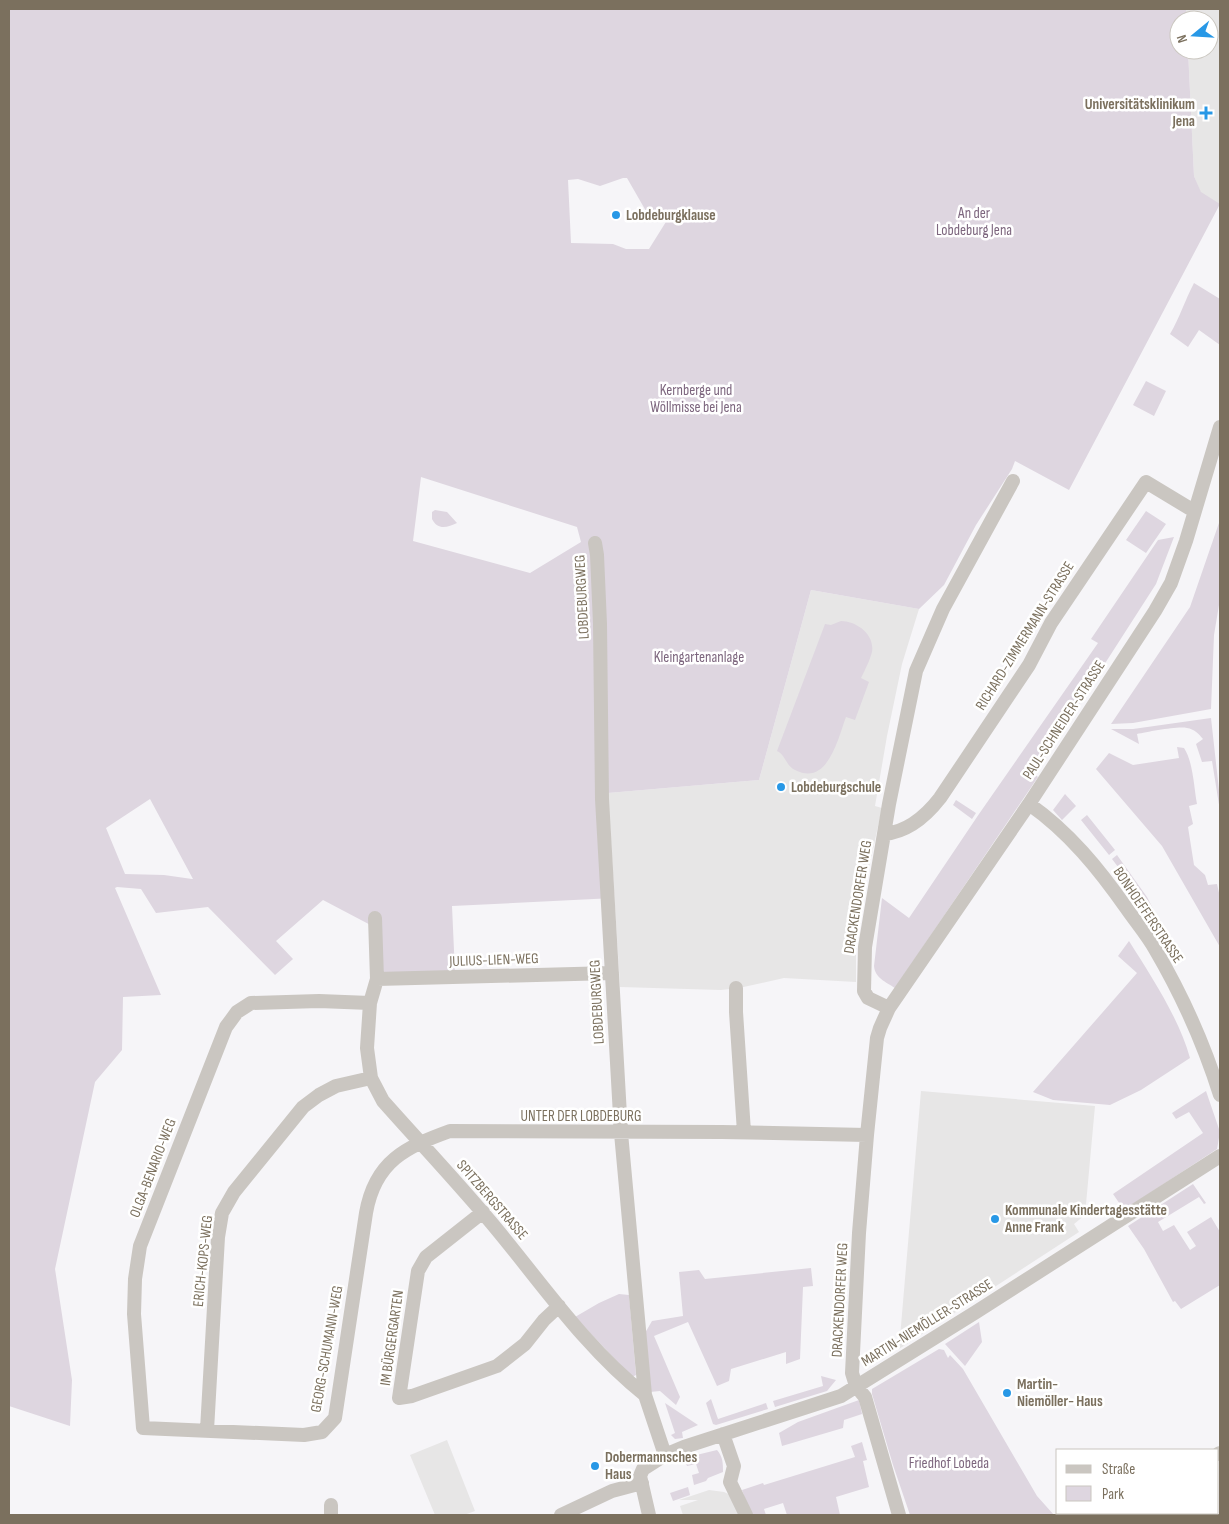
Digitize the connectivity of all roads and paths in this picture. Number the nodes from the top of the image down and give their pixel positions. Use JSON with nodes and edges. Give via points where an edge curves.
{"nodes":[{"id":1,"x":1220,"y":428,"type":"edge"},
{"id":2,"x":1013,"y":481,"type":"dead end"},
{"id":3,"x":1194,"y":511,"type":"junction"},
{"id":4,"x":594,"y":543,"type":"dead end"},
{"id":5,"x":1029,"y":804,"type":"junction"},
{"id":6,"x":884,"y":834,"type":"junction"},
{"id":7,"x":375,"y":918,"type":"dead end"},
{"id":8,"x":612,"y":973,"type":"junction"},
{"id":9,"x":378,"y":979,"type":"junction"},
{"id":10,"x":736,"y":988,"type":"dead end"},
{"id":11,"x":370,"y":1003,"type":"junction"},
{"id":12,"x":889,"y":1008,"type":"junction"},
{"id":13,"x":371,"y":1078,"type":"junction"},
{"id":14,"x":1220,"y":1095,"type":"edge"},
{"id":15,"x":621,"y":1132,"type":"junction"},
{"id":16,"x":744,"y":1132,"type":"junction"},
{"id":17,"x":867,"y":1135,"type":"junction"},
{"id":18,"x":420,"y":1142,"type":"junction"},
{"id":19,"x":1220,"y":1156,"type":"edge"},
{"id":20,"x":483,"y":1212,"type":"junction"},
{"id":21,"x":559,"y":1306,"type":"junction"},
{"id":22,"x":856,"y":1386,"type":"junction"},
{"id":23,"x":645,"y":1395,"type":"junction"},
{"id":24,"x":143,"y":1428,"type":"joint"},
{"id":25,"x":207,"y":1430,"type":"junction"},
{"id":26,"x":723,"y":1434,"type":"junction"},
{"id":27,"x":665,"y":1455,"type":"junction"},
{"id":28,"x":642,"y":1483,"type":"junction"},
{"id":29,"x":561,"y":1515,"type":"edge"},
{"id":30,"x":649,"y":1515,"type":"edge"},
{"id":31,"x":746,"y":1515,"type":"edge"},
{"id":32,"x":899,"y":1515,"type":"edge"}],
"edges":[{"from":1,"to":3,"type":"street","name":"PAUL-SCHNEIDER-STRASSE"},
{"from":2,"to":6,"type":"street","name":"DRACKENDORFER WEG","via":[[942,609],[916,671]]},
{"from":3,"to":5,"type":"street","name":"PAUL-SCHNEIDER-STRASSE","via":[[1171,583]]},
{"from":3,"to":6,"type":"street","name":"RICHARD-ZIMMERMANN-STRASSE","via":[[1146,482],[1050,623],[1029,665],[940,798],[929,812],[909,827]]},
{"from":4,"to":8,"type":"street","name":"LOBDEBURGWEG","via":[[600,624],[602,799]]},
{"from":5,"to":12,"type":"street","name":"PAUL-SCHNEIDER-STRASSE"},
{"from":5,"to":14,"type":"street","name":"BONHOEFFERSTRASSE","via":[[1065,833],[1097,868],[1154,948],[1198,1034]]},
{"from":6,"to":12,"type":"street","name":"DRACKENDORFER WEG","via":[[865,947],[864,991],[868,998]]},
{"from":7,"to":9,"type":"street","name":"SPITZBERGSTRASSE"},
{"from":8,"to":9,"type":"street","name":"JULIUS-LIEN-WEG"},
{"from":8,"to":15,"type":"street","name":"LOBDEBURGWEG"},
{"from":9,"to":11,"type":"street","name":"SPITZBERGSTRASSE"},
{"from":10,"to":16,"type":"street"},
{"from":11,"to":13,"type":"street","name":"SPITZBERGSTRASSE","via":[[367,1048]]},
{"from":11,"to":24,"type":"street","name":"OLGA-BENARIO-WEG","via":[[252,1003],[238,1012],[226,1027],[140,1246],[134,1314]]},
{"from":12,"to":17,"type":"street","name":"DRACKENDORFER WEG","via":[[877,1038]]},
{"from":13,"to":18,"type":"street","name":"SPITZBERGSTRASSE","via":[[383,1101]]},
{"from":13,"to":25,"type":"street","name":"ERICH-KOPS-WEG","via":[[336,1086],[303,1107],[234,1192],[222,1214]]},
{"from":15,"to":16,"type":"street","name":"UNTER DER LOBDEBURG"},
{"from":15,"to":18,"type":"street","name":"UNTER DER LOBDEBURG","via":[[450,1131]]},
{"from":15,"to":23,"type":"street","name":"LOBDEBURGWEG"},
{"from":16,"to":17,"type":"street","name":"UNTER DER LOBDEBURG"},
{"from":17,"to":22,"type":"street","name":"DRACKENDORFER WEG","via":[[852,1373]]},
{"from":18,"to":20,"type":"street","name":"SPITZBERGSTRASSE"},
{"from":18,"to":25,"type":"street","name":"GEORG-SCHUMANN-WEG","via":[[406,1149],[381,1174],[367,1206],[335,1418],[322,1432],[304,1435]]},
{"from":19,"to":22,"type":"street","name":"MARTIN-NIEMÖLLER-STRASSE"},
{"from":20,"to":21,"type":"street","name":"SPITZBERGSTRASSE"},
{"from":20,"to":21,"type":"street","name":"IM BÜRGERGARTEN","via":[[421,1263],[399,1398],[497,1366],[525,1344]]},
{"from":21,"to":23,"type":"street","name":"SPITZBERGSTRASSE","via":[[592,1344]]},
{"from":22,"to":26,"type":"street","name":"MARTIN-NIEMÖLLER-STRASSE","via":[[841,1396]]},
{"from":22,"to":32,"type":"street","via":[[865,1397]]},
{"from":23,"to":27,"type":"street","name":"LOBDEBURGWEG"},
{"from":24,"to":25,"type":"street","name":"GEORG-SCHUMANN-WEG"},
{"from":26,"to":27,"type":"street","name":"MARTIN-NIEMÖLLER-STRASSE"},
{"from":26,"to":31,"type":"street","via":[[734,1466],[730,1482]]},
{"from":27,"to":28,"type":"street","name":"MARTIN-NIEMÖLLER-STRASSE","via":[[643,1470],[640,1476]]},
{"from":28,"to":29,"type":"street","via":[[612,1491]]},
{"from":28,"to":30,"type":"street"}]}
